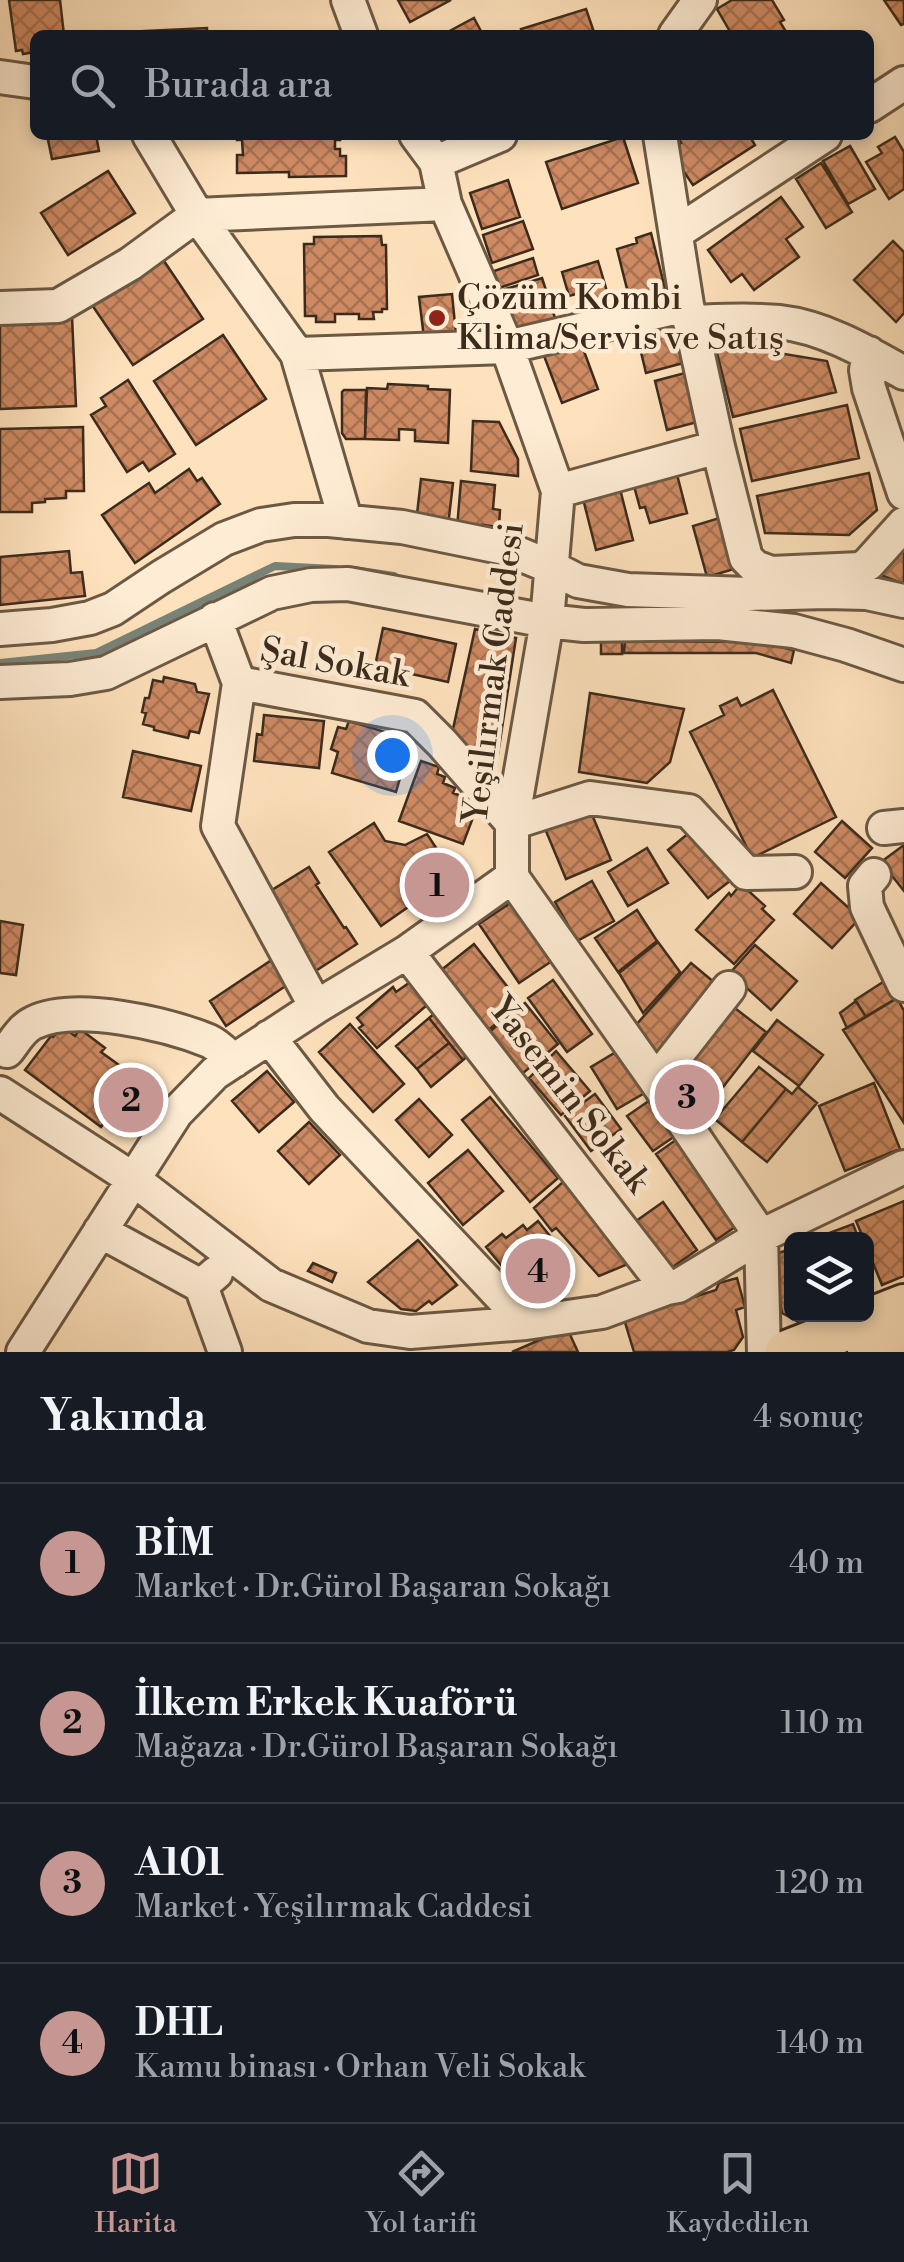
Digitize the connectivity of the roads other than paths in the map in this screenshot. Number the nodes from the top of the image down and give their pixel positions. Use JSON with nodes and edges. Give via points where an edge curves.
{"nodes":[{"id":1,"x":348,"y":0,"type":"edge"},
{"id":2,"x":700,"y":0,"type":"edge"},
{"id":3,"x":359,"y":30,"type":"edge"},
{"id":4,"x":679,"y":30,"type":"edge"},
{"id":5,"x":0,"y":77,"type":"edge"},
{"id":6,"x":30,"y":81,"type":"edge"},
{"id":7,"x":904,"y":83,"type":"edge"},
{"id":8,"x":874,"y":103,"type":"edge"},
{"id":9,"x":152,"y":140,"type":"edge"},
{"id":10,"x":420,"y":140,"type":"edge"},
{"id":11,"x":488,"y":140,"type":"edge"},
{"id":12,"x":661,"y":140,"type":"edge"},
{"id":13,"x":817,"y":140,"type":"edge"},
{"id":14,"x":436,"y":162,"type":"junction"},
{"id":15,"x":445,"y":204,"type":"junction"},
{"id":16,"x":197,"y":215,"type":"junction"},
{"id":17,"x":676,"y":233,"type":"junction"},
{"id":18,"x":0,"y":308,"type":"edge"},
{"id":19,"x":688,"y":314,"type":"junction"},
{"id":20,"x":507,"y":347,"type":"junction"},
{"id":21,"x":869,"y":353,"type":"junction"},
{"id":22,"x":296,"y":354,"type":"junction"},
{"id":23,"x":904,"y":373,"type":"edge"},
{"id":24,"x":718,"y":447,"type":"junction"},
{"id":25,"x":558,"y":490,"type":"junction"},
{"id":26,"x":904,"y":492,"type":"edge"},
{"id":27,"x":346,"y":522,"type":"junction"},
{"id":28,"x":904,"y":524,"type":"edge"},
{"id":29,"x":551,"y":567,"type":"junction"},
{"id":30,"x":904,"y":602,"type":"edge"},
{"id":31,"x":214,"y":619,"type":"junction"},
{"id":32,"x":547,"y":621,"type":"junction"},
{"id":33,"x":0,"y":629,"type":"edge"},
{"id":34,"x":904,"y":666,"type":"edge"},
{"id":35,"x":0,"y":682,"type":"edge"},
{"id":36,"x":239,"y":683,"type":"junction"},
{"id":37,"x":512,"y":823,"type":"junction"},
{"id":38,"x":795,"y":872,"type":"dead end"},
{"id":39,"x":874,"y":875,"type":"dead end"},
{"id":40,"x":512,"y":876,"type":"junction"},
{"id":41,"x":407,"y":952,"type":"junction"},
{"id":42,"x":904,"y":985,"type":"edge"},
{"id":43,"x":729,"y":988,"type":"dead end"},
{"id":44,"x":316,"y":1007,"type":"junction"},
{"id":45,"x":269,"y":1037,"type":"junction"},
{"id":46,"x":7,"y":1051,"type":"dead end"},
{"id":47,"x":234,"y":1061,"type":"junction"},
{"id":48,"x":656,"y":1081,"type":"junction"},
{"id":49,"x":0,"y":1093,"type":"edge"},
{"id":50,"x":904,"y":1167,"type":"edge"},
{"id":51,"x":132,"y":1179,"type":"junction"},
{"id":52,"x":100,"y":1230,"type":"junction"},
{"id":53,"x":761,"y":1236,"type":"junction"},
{"id":54,"x":235,"y":1258,"type":"junction"},
{"id":55,"x":201,"y":1286,"type":"junction"},
{"id":56,"x":667,"y":1288,"type":"junction"},
{"id":57,"x":904,"y":1306,"type":"edge"},
{"id":58,"x":526,"y":1324,"type":"junction"},
{"id":59,"x":16,"y":1344,"type":"edge"},
{"id":60,"x":225,"y":1352,"type":"edge"},
{"id":61,"x":764,"y":1352,"type":"edge"},
{"id":62,"x":787,"y":1352,"type":"edge"}],
"edges":[{"from":1,"to":3,"type":"street"},
{"from":2,"to":4,"type":"street"},
{"from":5,"to":6,"type":"street"},
{"from":7,"to":8,"type":"street"},
{"from":9,"to":16,"type":"street"},
{"from":10,"to":14,"type":"street","name":"Yeşilırmak Caddesi"},
{"from":11,"to":14,"type":"street"},
{"from":12,"to":17,"type":"street"},
{"from":13,"to":17,"type":"street"},
{"from":14,"to":15,"type":"street","name":"Yeşilırmak Caddesi"},
{"from":15,"to":16,"type":"street"},
{"from":15,"to":20,"type":"street","name":"Yeşilırmak Caddesi"},
{"from":16,"to":18,"type":"street","via":[[58,306]]},
{"from":16,"to":22,"type":"street"},
{"from":17,"to":19,"type":"street"},
{"from":19,"to":20,"type":"street"},
{"from":19,"to":21,"type":"street","via":[[780,322]]},
{"from":19,"to":24,"type":"street"},
{"from":20,"to":22,"type":"street"},
{"from":20,"to":25,"type":"street","name":"Yeşilırmak Caddesi"},
{"from":21,"to":23,"type":"street"},
{"from":21,"to":26,"type":"street","via":[[869,388]]},
{"from":22,"to":27,"type":"street"},
{"from":24,"to":25,"type":"street"},
{"from":24,"to":28,"type":"street","via":[[746,558],[762,571],[860,569]]},
{"from":25,"to":29,"type":"street","name":"Yeşilırmak Caddesi"},
{"from":27,"to":29,"type":"street","via":[[505,548]]},
{"from":27,"to":33,"type":"street","via":[[262,525],[224,539],[90,618]]},
{"from":29,"to":30,"type":"street","via":[[578,581],[628,590],[854,593]]},
{"from":29,"to":32,"type":"street","name":"Yeşilırmak Caddesi"},
{"from":31,"to":32,"type":"street","via":[[272,592],[348,584]]},
{"from":31,"to":35,"type":"street","via":[[106,673]]},
{"from":31,"to":36,"type":"street"},
{"from":32,"to":34,"type":"street","via":[[794,631]]},
{"from":32,"to":37,"type":"street","name":"Yeşilırmak Caddesi"},
{"from":36,"to":37,"type":"street","name":"Şal Sokak","via":[[415,716]]},
{"from":36,"to":44,"type":"street","name":"Şal Sokak","via":[[218,826]]},
{"from":37,"to":38,"type":"street","via":[[590,798],[689,811],[746,873]]},
{"from":37,"to":40,"type":"street","name":"Yeşilırmak Caddesi"},
{"from":39,"to":42,"type":"street","via":[[866,886],[867,907]]},
{"from":40,"to":41,"type":"street"},
{"from":40,"to":48,"type":"street"},
{"from":41,"to":44,"type":"street"},
{"from":41,"to":56,"type":"street","name":"Yasemin Sokak"},
{"from":43,"to":48,"type":"street"},
{"from":44,"to":45,"type":"street"},
{"from":45,"to":47,"type":"street"},
{"from":45,"to":58,"type":"street","via":[[324,1108]]},
{"from":46,"to":47,"type":"street","via":[[28,1025],[42,1019],[108,1016],[213,1042]]},
{"from":47,"to":51,"type":"street","via":[[176,1113]]},
{"from":48,"to":53,"type":"street"},
{"from":49,"to":51,"type":"street"},
{"from":50,"to":53,"type":"street"},
{"from":51,"to":52,"type":"street"},
{"from":51,"to":54,"type":"street"},
{"from":52,"to":55,"type":"street"},
{"from":52,"to":59,"type":"street"},
{"from":53,"to":56,"type":"street"},
{"from":53,"to":61,"type":"street"},
{"from":54,"to":55,"type":"street"},
{"from":54,"to":58,"type":"street","via":[[271,1286],[368,1326],[410,1332]]},
{"from":55,"to":60,"type":"street"},
{"from":56,"to":58,"type":"street","via":[[602,1312]]},
{"from":57,"to":62,"type":"main road"}]}
